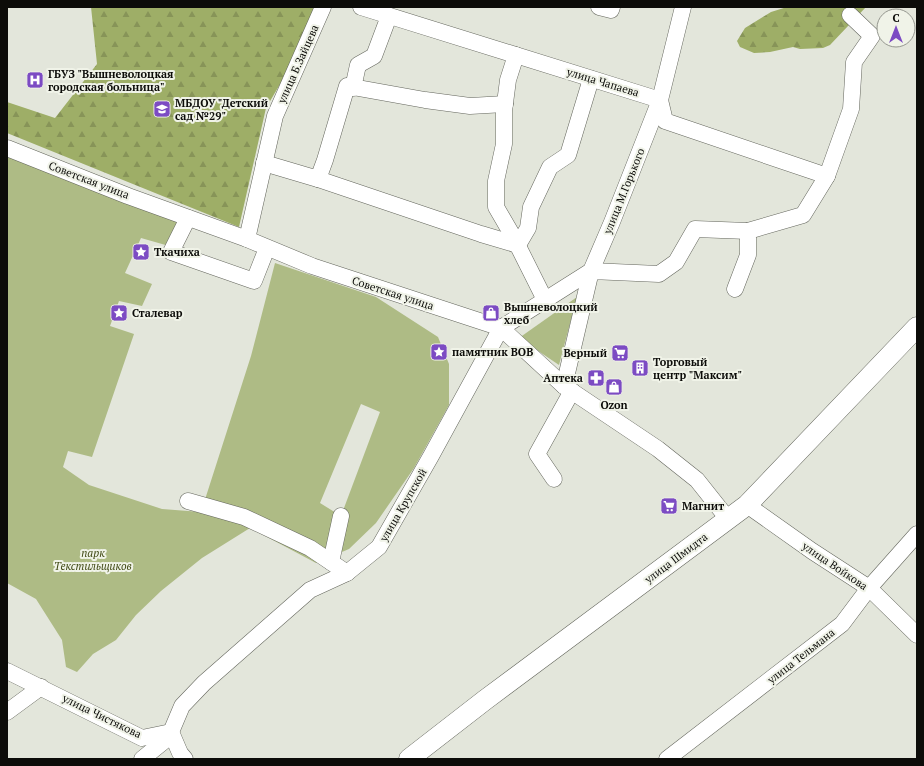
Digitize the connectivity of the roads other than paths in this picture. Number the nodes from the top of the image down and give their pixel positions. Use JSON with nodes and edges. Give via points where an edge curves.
{"nodes":[{"id":1,"x":323,"y":7,"type":"edge"},
{"id":2,"x":361,"y":7,"type":"edge"},
{"id":3,"x":599,"y":7,"type":"edge"},
{"id":4,"x":612,"y":7,"type":"edge"},
{"id":5,"x":683,"y":7,"type":"edge"},
{"id":6,"x":850,"y":15,"type":"dead end"},
{"id":7,"x":389,"y":16,"type":"junction"},
{"id":8,"x":516,"y":55,"type":"junction"},
{"id":9,"x":591,"y":79,"type":"junction"},
{"id":10,"x":353,"y":88,"type":"junction"},
{"id":11,"x":660,"y":100,"type":"junction"},
{"id":12,"x":505,"y":104,"type":"junction"},
{"id":13,"x":7,"y":148,"type":"edge"},
{"id":14,"x":264,"y":163,"type":"junction"},
{"id":15,"x":827,"y":176,"type":"junction"},
{"id":16,"x":318,"y":179,"type":"junction"},
{"id":17,"x":188,"y":218,"type":"junction"},
{"id":18,"x":748,"y":231,"type":"junction"},
{"id":19,"x":247,"y":239,"type":"junction"},
{"id":20,"x":518,"y":245,"type":"junction"},
{"id":21,"x":267,"y":248,"type":"junction"},
{"id":22,"x":591,"y":271,"type":"junction"},
{"id":23,"x":735,"y":288,"type":"dead end"},
{"id":24,"x":545,"y":300,"type":"junction"},
{"id":25,"x":917,"y":327,"type":"edge"},
{"id":26,"x":501,"y":328,"type":"junction"},
{"id":27,"x":568,"y":388,"type":"junction"},
{"id":28,"x":554,"y":479,"type":"dead end"},
{"id":29,"x":188,"y":501,"type":"dead end"},
{"id":30,"x":747,"y":504,"type":"junction"},
{"id":31,"x":341,"y":516,"type":"dead end"},
{"id":32,"x":728,"y":519,"type":"junction"},
{"id":33,"x":917,"y":534,"type":"edge"},
{"id":34,"x":331,"y":562,"type":"junction"},
{"id":35,"x":347,"y":573,"type":"junction"},
{"id":36,"x":869,"y":588,"type":"junction"},
{"id":37,"x":917,"y":635,"type":"edge"},
{"id":38,"x":7,"y":671,"type":"edge"},
{"id":39,"x":40,"y":687,"type":"junction"},
{"id":40,"x":7,"y":712,"type":"edge"},
{"id":41,"x":171,"y":732,"type":"junction"},
{"id":42,"x":412,"y":758,"type":"edge"},
{"id":43,"x":142,"y":759,"type":"edge"},
{"id":44,"x":185,"y":759,"type":"edge"},
{"id":45,"x":667,"y":759,"type":"edge"}],
"edges":[{"from":1,"to":14,"type":"street","name":"улица Б.Зайцева","via":[[275,116]]},
{"from":2,"to":7,"type":"street","name":"улица Чапаева"},
{"from":3,"to":4,"type":"street","via":[[610,10]]},
{"from":5,"to":11,"type":"street","name":"улица М.Горького"},
{"from":6,"to":15,"type":"street","via":[[872,36],[854,62],[851,109]]},
{"from":7,"to":8,"type":"street","name":"улица Чапаева"},
{"from":7,"to":10,"type":"street","via":[[374,56],[358,65]]},
{"from":8,"to":9,"type":"street","name":"улица Чапаева"},
{"from":8,"to":12,"type":"street","via":[[508,80]]},
{"from":9,"to":11,"type":"street","name":"улица Чапаева"},
{"from":9,"to":20,"type":"street","via":[[568,155],[550,167],[530,207],[528,228]]},
{"from":10,"to":12,"type":"street","via":[[470,106]]},
{"from":10,"to":16,"type":"street","via":[[347,86]]},
{"from":11,"to":15,"type":"street","via":[[665,121]]},
{"from":11,"to":22,"type":"street","name":"улица М.Горького"},
{"from":12,"to":20,"type":"street","via":[[504,144],[496,181],[496,207]]},
{"from":13,"to":17,"type":"street","name":"Советская улица"},
{"from":14,"to":16,"type":"street"},
{"from":14,"to":19,"type":"street","name":"улица Б.Зайцева"},
{"from":15,"to":18,"type":"street","via":[[802,215]]},
{"from":16,"to":20,"type":"street"},
{"from":17,"to":19,"type":"street","name":"Советская улица"},
{"from":17,"to":21,"type":"street","via":[[171,252],[254,281]]},
{"from":18,"to":22,"type":"street","via":[[695,229],[676,262],[659,274]]},
{"from":18,"to":23,"type":"street","via":[[748,255]]},
{"from":19,"to":21,"type":"street","name":"Советская улица"},
{"from":20,"to":24,"type":"street"},
{"from":21,"to":26,"type":"street","name":"Советская улица","via":[[312,266]]},
{"from":22,"to":24,"type":"street"},
{"from":22,"to":27,"type":"street","name":"улица М.Горького"},
{"from":24,"to":26,"type":"street"},
{"from":25,"to":30,"type":"main road","name":"улица Шмидта"},
{"from":26,"to":27,"type":"street","name":"Советская улица"},
{"from":26,"to":35,"type":"street","name":"улица Крупской","via":[[432,456],[379,547]]},
{"from":27,"to":28,"type":"street","name":"улица М.Горького","via":[[537,454]]},
{"from":27,"to":32,"type":"street","name":"Советская улица","via":[[658,449],[697,480]]},
{"from":29,"to":34,"type":"street","via":[[244,517],[310,548]]},
{"from":30,"to":32,"type":"main road","name":"улица Шмидта"},
{"from":30,"to":36,"type":"street","name":"улица Войкова"},
{"from":31,"to":34,"type":"street"},
{"from":32,"to":42,"type":"main road","name":"улица Шмидта","via":[[485,700]]},
{"from":33,"to":36,"type":"street","name":"улица Тельмана"},
{"from":34,"to":35,"type":"street"},
{"from":35,"to":41,"type":"street","name":"улица Крупской","via":[[310,590],[204,682],[182,706]]},
{"from":36,"to":37,"type":"street","name":"улица Войкова"},
{"from":36,"to":45,"type":"street","name":"улица Тельмана","via":[[842,624]]},
{"from":38,"to":39,"type":"street","name":"улица Чистякова"},
{"from":39,"to":40,"type":"street"},
{"from":39,"to":41,"type":"street","name":"улица Чистякова","via":[[142,738]]},
{"from":41,"to":43,"type":"street","name":"улица Крупской"},
{"from":41,"to":44,"type":"street"}]}
